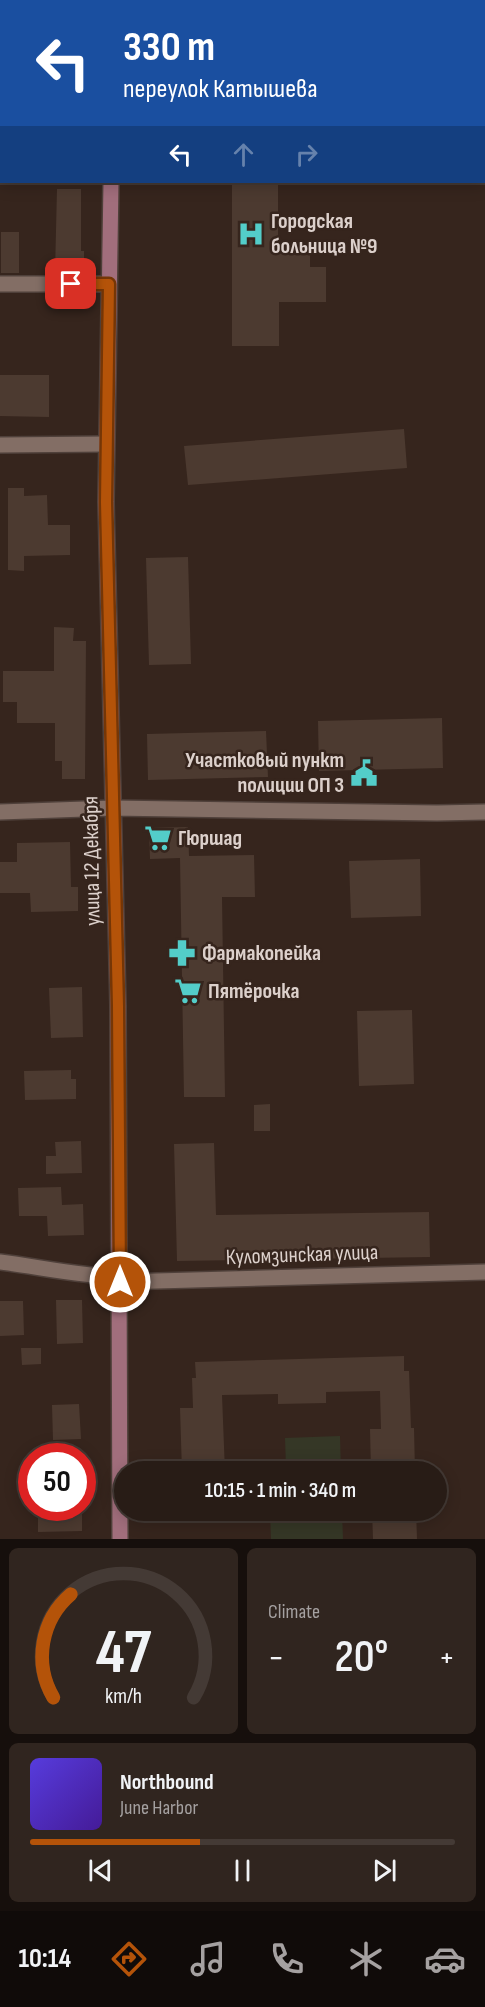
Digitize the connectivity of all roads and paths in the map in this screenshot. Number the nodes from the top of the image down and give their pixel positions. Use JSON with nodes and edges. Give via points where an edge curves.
{"nodes":[{"id":1,"x":111,"y":183,"type":"edge"},
{"id":2,"x":0,"y":284,"type":"edge"},
{"id":3,"x":109,"y":284,"type":"junction"},
{"id":4,"x":106,"y":444,"type":"junction"},
{"id":5,"x":0,"y":445,"type":"edge"},
{"id":6,"x":113,"y":808,"type":"junction"},
{"id":7,"x":0,"y":812,"type":"edge"},
{"id":8,"x":485,"y":812,"type":"edge"},
{"id":9,"x":0,"y":1262,"type":"edge"},
{"id":10,"x":485,"y":1272,"type":"edge"},
{"id":11,"x":120,"y":1280,"type":"junction"},
{"id":12,"x":120,"y":1539,"type":"edge"}],
"edges":[{"from":1,"to":3,"type":"main road","name":"улица 12 Декабря"},
{"from":2,"to":3,"type":"street"},
{"from":3,"to":4,"type":"main road","name":"улица 12 Декабря"},
{"from":4,"to":5,"type":"street"},
{"from":4,"to":6,"type":"main road","name":"улица 12 Декабря"},
{"from":6,"to":7,"type":"street"},
{"from":6,"to":8,"type":"street"},
{"from":6,"to":11,"type":"main road","name":"улица 12 Декабря"},
{"from":9,"to":11,"type":"street","name":"Куломзинская улица"},
{"from":10,"to":11,"type":"street","name":"Куломзинская улица"},
{"from":11,"to":12,"type":"main road","name":"улица 12 Декабря"}]}
